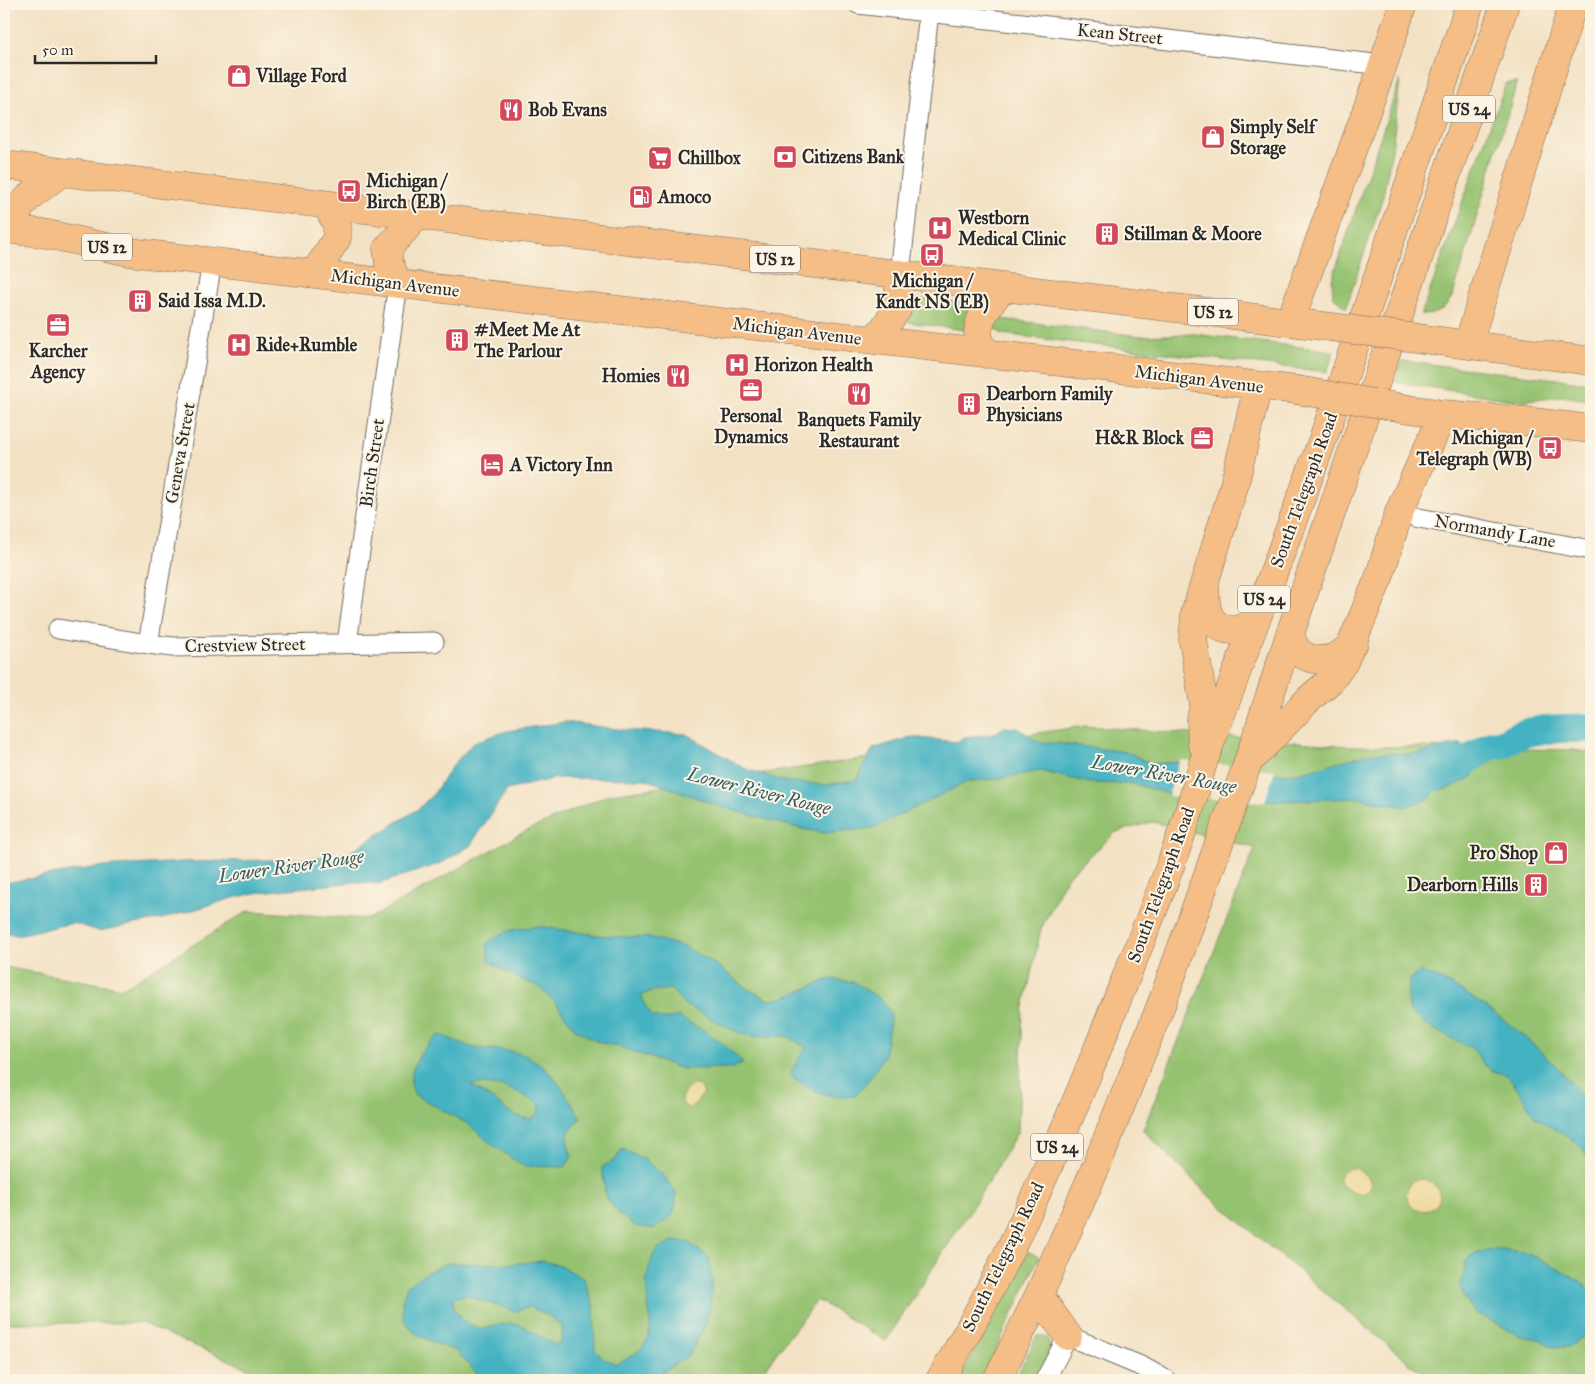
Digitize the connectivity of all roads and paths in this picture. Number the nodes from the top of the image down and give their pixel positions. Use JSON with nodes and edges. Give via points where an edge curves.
{"nodes":[{"id":1,"x":858,"y":4,"type":"edge"},
{"id":2,"x":1403,"y":4,"type":"edge"},
{"id":3,"x":1470,"y":4,"type":"edge"},
{"id":4,"x":1505,"y":4,"type":"edge"},
{"id":5,"x":1560,"y":4,"type":"edge"},
{"id":6,"x":1573,"y":4,"type":"edge"},
{"id":7,"x":929,"y":12,"type":"junction"},
{"id":8,"x":1563,"y":33,"type":"junction"},
{"id":9,"x":1383,"y":64,"type":"junction"},
{"id":10,"x":4,"y":165,"type":"edge"},
{"id":11,"x":62,"y":172,"type":"junction"},
{"id":12,"x":327,"y":205,"type":"junction"},
{"id":13,"x":417,"y":216,"type":"junction"},
{"id":14,"x":8,"y":230,"type":"edge"},
{"id":15,"x":212,"y":262,"type":"junction"},
{"id":16,"x":314,"y":274,"type":"junction"},
{"id":17,"x":900,"y":274,"type":"junction"},
{"id":18,"x":398,"y":284,"type":"junction"},
{"id":19,"x":1003,"y":287,"type":"junction"},
{"id":20,"x":1290,"y":322,"type":"junction"},
{"id":21,"x":875,"y":340,"type":"junction"},
{"id":22,"x":1468,"y":344,"type":"junction"},
{"id":23,"x":986,"y":354,"type":"junction"},
{"id":24,"x":1591,"y":361,"type":"edge"},
{"id":25,"x":1258,"y":386,"type":"junction"},
{"id":26,"x":1443,"y":414,"type":"junction"},
{"id":27,"x":1591,"y":429,"type":"edge"},
{"id":28,"x":1399,"y":512,"type":"junction"},
{"id":29,"x":1591,"y":550,"type":"edge"},
{"id":30,"x":1205,"y":585,"type":"junction"},
{"id":31,"x":1259,"y":612,"type":"junction"},
{"id":32,"x":58,"y":629,"type":"dead end"},
{"id":33,"x":1290,"y":634,"type":"junction"},
{"id":34,"x":434,"y":642,"type":"dead end"},
{"id":35,"x":1354,"y":642,"type":"junction"},
{"id":36,"x":148,"y":644,"type":"junction"},
{"id":37,"x":347,"y":644,"type":"junction"},
{"id":38,"x":1248,"y":762,"type":"junction"},
{"id":39,"x":1203,"y":763,"type":"junction"},
{"id":40,"x":1039,"y":1294,"type":"junction"},
{"id":41,"x":1068,"y":1336,"type":"junction"},
{"id":42,"x":940,"y":1380,"type":"edge"},
{"id":43,"x":998,"y":1380,"type":"edge"},
{"id":44,"x":1045,"y":1380,"type":"edge"},
{"id":45,"x":1166,"y":1380,"type":"edge"}],
"edges":[{"from":1,"to":7,"type":"street","name":"Kean Street"},
{"from":2,"to":9,"type":"main road"},
{"from":3,"to":31,"type":"main road","name":"South Telegraph Road","number":"US 24","via":[[1327,427]]},
{"from":4,"to":33,"type":"main road","name":"South Telegraph Road","number":"US 24"},
{"from":5,"to":8,"type":"main road"},
{"from":6,"to":8,"type":"main road"},
{"from":7,"to":9,"type":"street","name":"Kean Street"},
{"from":7,"to":17,"type":"street"},
{"from":8,"to":22,"type":"main road"},
{"from":9,"to":20,"type":"main road"},
{"from":10,"to":11,"type":"main road","number":"US 12"},
{"from":11,"to":12,"type":"main road","number":"US 12"},
{"from":11,"to":14,"type":"main road","via":[[30,196],[19,208]]},
{"from":12,"to":13,"type":"main road","number":"US 12"},
{"from":12,"to":16,"type":"main road","via":[[337,225],[337,238]]},
{"from":13,"to":17,"type":"main road","number":"US 12"},
{"from":13,"to":18,"type":"main road","via":[[387,249]]},
{"from":14,"to":15,"type":"main road","name":"Michigan Avenue","number":"US 12","via":[[42,233],[129,252]]},
{"from":15,"to":16,"type":"main road","name":"Michigan Avenue","number":"US 12"},
{"from":15,"to":36,"type":"street","name":"Geneva Street"},
{"from":16,"to":18,"type":"main road","name":"Michigan Avenue","number":"US 12"},
{"from":17,"to":19,"type":"main road","number":"US 12"},
{"from":17,"to":21,"type":"main road","via":[[897,310]]},
{"from":18,"to":21,"type":"main road","name":"Michigan Avenue","number":"US 12"},
{"from":18,"to":37,"type":"street","name":"Birch Street"},
{"from":19,"to":20,"type":"main road","number":"US 12"},
{"from":19,"to":23,"type":"main road","via":[[982,316],[979,327],[979,339]]},
{"from":20,"to":22,"type":"main road","number":"US 12","bridge":true},
{"from":21,"to":23,"type":"main road","name":"Michigan Avenue","number":"US 12"},
{"from":22,"to":24,"type":"main road","number":"US 12"},
{"from":23,"to":25,"type":"main road","name":"Michigan Avenue","number":"US 12"},
{"from":25,"to":26,"type":"main road","name":"Michigan Avenue","number":"US 12","bridge":true},
{"from":25,"to":30,"type":"main road","via":[[1234,486]]},
{"from":26,"to":27,"type":"main road","name":"Michigan Avenue","number":"US 12"},
{"from":26,"to":28,"type":"main road"},
{"from":28,"to":29,"type":"street","name":"Normandy Lane"},
{"from":28,"to":35,"type":"main road"},
{"from":30,"to":31,"type":"main road","via":[[1209,614],[1213,622],[1224,629],[1241,629],[1249,625]]},
{"from":30,"to":39,"type":"main road","via":[[1195,614],[1193,640],[1204,705],[1201,719]]},
{"from":31,"to":39,"type":"main road","name":"South Telegraph Road","number":"US 24"},
{"from":32,"to":36,"type":"street","name":"Crestview Street"},
{"from":33,"to":35,"type":"main road","via":[[1296,649],[1318,660],[1341,654]]},
{"from":33,"to":38,"type":"main road","name":"South Telegraph Road","number":"US 24"},
{"from":34,"to":37,"type":"street","name":"Crestview Street"},
{"from":35,"to":38,"type":"main road","via":[[1331,680]]},
{"from":36,"to":37,"type":"street","name":"Crestview Street"},
{"from":38,"to":40,"type":"main road","name":"South Telegraph Road","number":"US 24","via":[[1163,1000],[1096,1167]]},
{"from":39,"to":42,"type":"main road","name":"South Telegraph Road","number":"US 24","via":[[1148,922],[1052,1159],[993,1281]]},
{"from":40,"to":41,"type":"main road"},
{"from":40,"to":43,"type":"main road","name":"South Telegraph Road","number":"US 24"},
{"from":41,"to":44,"type":"street"},
{"from":41,"to":45,"type":"street"}]}
